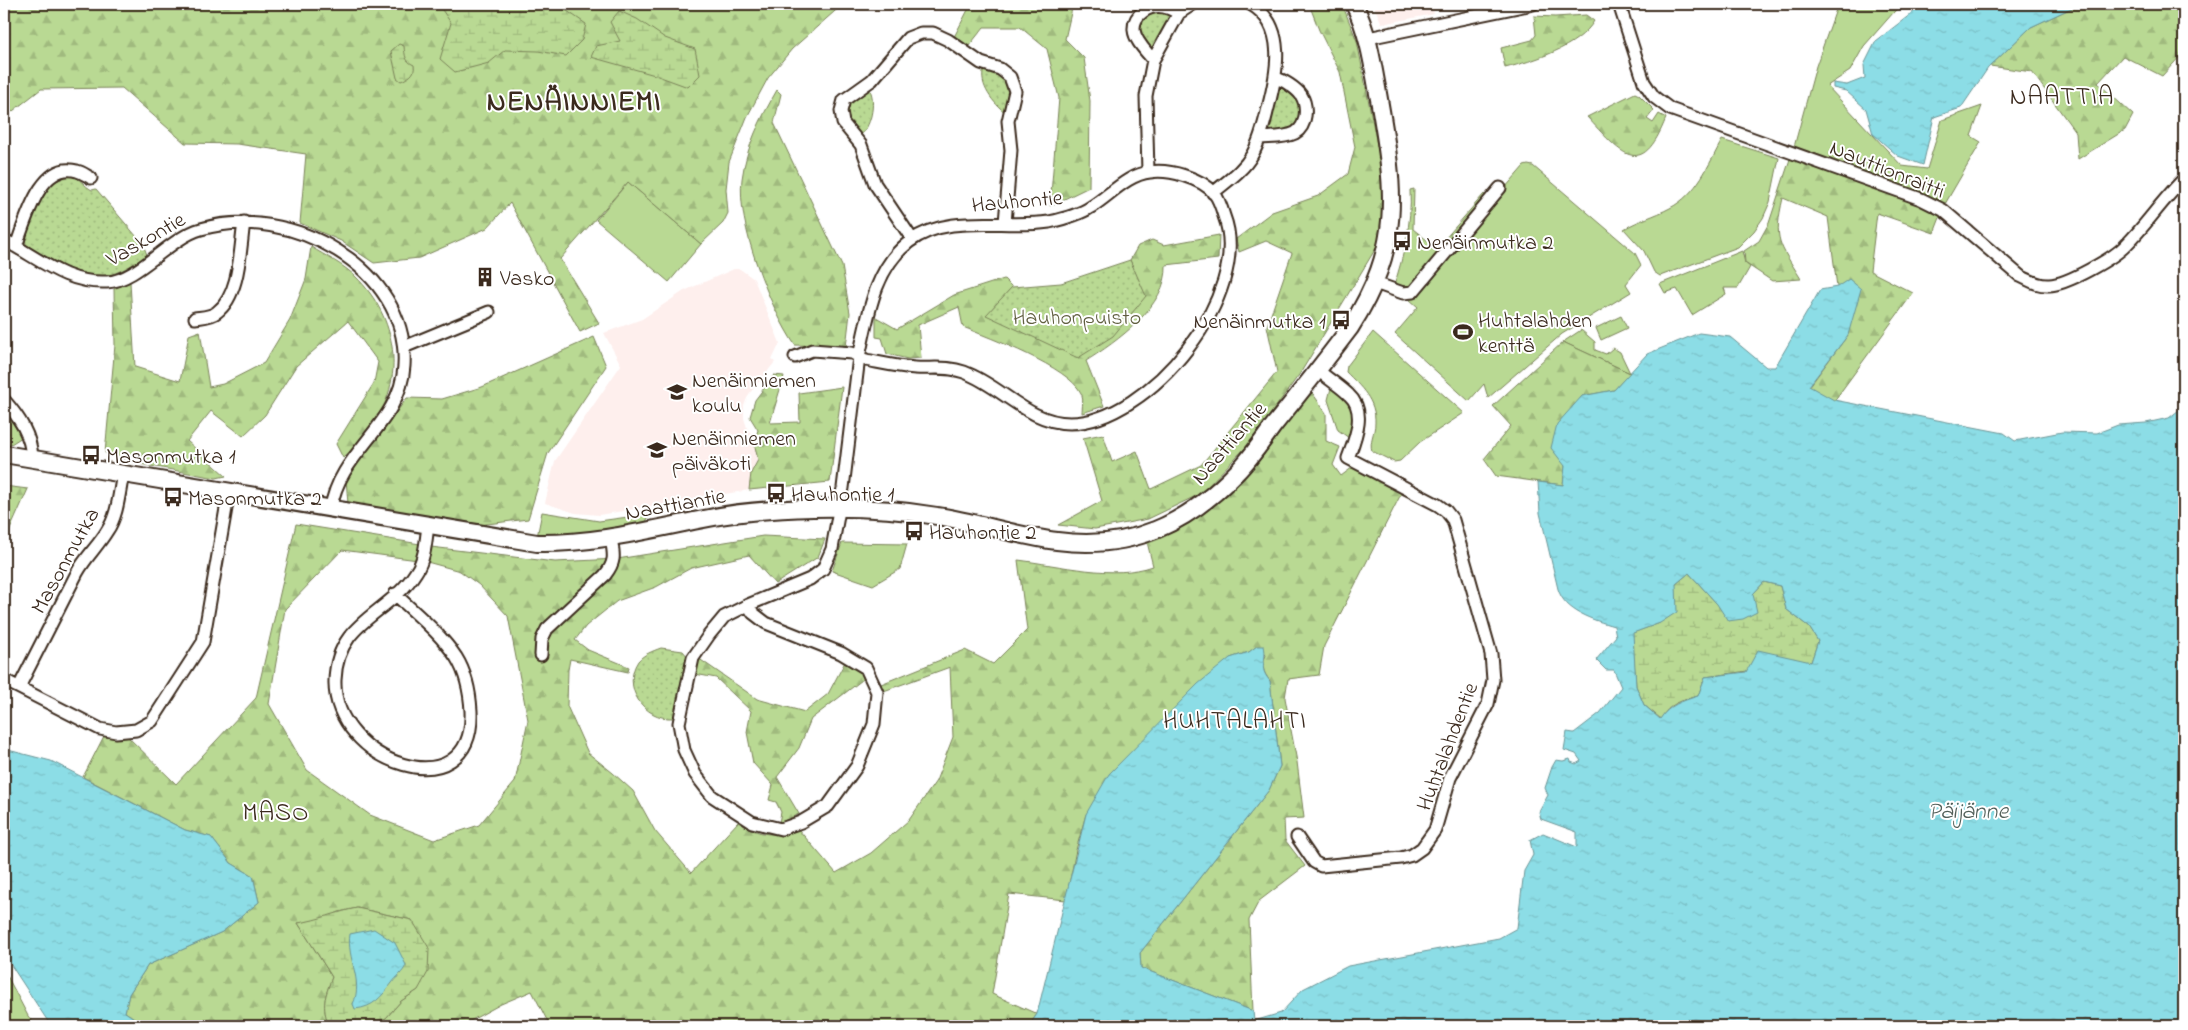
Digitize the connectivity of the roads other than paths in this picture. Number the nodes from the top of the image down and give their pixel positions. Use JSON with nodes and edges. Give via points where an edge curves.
{"nodes":[{"id":1,"x":1193,"y":4,"type":"edge"},
{"id":2,"x":1250,"y":4,"type":"edge"},
{"id":3,"x":1354,"y":4,"type":"edge"},
{"id":4,"x":1533,"y":4,"type":"edge"},
{"id":5,"x":1619,"y":4,"type":"edge"},
{"id":6,"x":1179,"y":13,"type":"junction"},
{"id":7,"x":1368,"y":38,"type":"junction"},
{"id":8,"x":1153,"y":60,"type":"junction"},
{"id":9,"x":1276,"y":78,"type":"junction"},
{"id":10,"x":1260,"y":138,"type":"junction"},
{"id":11,"x":1148,"y":172,"type":"junction"},
{"id":12,"x":91,"y":178,"type":"dead end"},
{"id":13,"x":2184,"y":179,"type":"edge"},
{"id":14,"x":1500,"y":188,"type":"dead end"},
{"id":15,"x":1214,"y":193,"type":"junction"},
{"id":16,"x":244,"y":222,"type":"junction"},
{"id":17,"x":1005,"y":223,"type":"junction"},
{"id":18,"x":4,"y":240,"type":"edge"},
{"id":19,"x":912,"y":240,"type":"junction"},
{"id":20,"x":16,"y":246,"type":"junction"},
{"id":21,"x":1374,"y":283,"type":"junction"},
{"id":22,"x":490,"y":312,"type":"dead end"},
{"id":23,"x":195,"y":318,"type":"dead end"},
{"id":24,"x":404,"y":348,"type":"junction"},
{"id":25,"x":795,"y":357,"type":"dead end"},
{"id":26,"x":859,"y":357,"type":"junction"},
{"id":27,"x":1318,"y":370,"type":"junction"},
{"id":28,"x":4,"y":400,"type":"edge"},
{"id":29,"x":4,"y":454,"type":"edge"},
{"id":30,"x":32,"y":458,"type":"junction"},
{"id":31,"x":123,"y":474,"type":"junction"},
{"id":32,"x":229,"y":491,"type":"junction"},
{"id":33,"x":331,"y":508,"type":"junction"},
{"id":34,"x":839,"y":508,"type":"junction"},
{"id":35,"x":428,"y":525,"type":"junction"},
{"id":36,"x":611,"y":538,"type":"junction"},
{"id":37,"x":395,"y":594,"type":"junction"},
{"id":38,"x":748,"y":605,"type":"junction"},
{"id":39,"x":541,"y":655,"type":"dead end"},
{"id":40,"x":4,"y":680,"type":"edge"},
{"id":41,"x":19,"y":687,"type":"junction"},
{"id":42,"x":1297,"y":837,"type":"dead end"}],
"edges":[{"from":1,"to":6,"type":"street"},
{"from":2,"to":9,"type":"street","via":[[1266,17],[1274,33]]},
{"from":3,"to":7,"type":"street","name":"Naattiantie"},
{"from":4,"to":7,"type":"street"},
{"from":5,"to":13,"type":"street","name":"Nauttionraitti","via":[[1644,82],[1654,97],[1670,109],[1921,199],[1943,210],[2020,276],[2034,283],[2050,286],[2076,276],[2125,246]]},
{"from":6,"to":8,"type":"street"},
{"from":6,"to":8,"type":"street","via":[[1163,6],[1143,11],[1136,18],[1134,30],[1138,41]]},
{"from":7,"to":21,"type":"street","name":"Naattiantie","via":[[1390,160],[1392,211],[1389,237]]},
{"from":8,"to":11,"type":"street","via":[[1146,96]]},
{"from":9,"to":10,"type":"street"},
{"from":9,"to":10,"type":"street","via":[[1282,79],[1301,95],[1306,111],[1303,126],[1295,133]]},
{"from":10,"to":15,"type":"street","via":[[1239,171]]},
{"from":11,"to":15,"type":"street","name":"Hauhontie","via":[[1184,176]]},
{"from":11,"to":17,"type":"street","name":"Hauhontie","via":[[1127,181],[1090,208],[1072,216],[1048,222]]},
{"from":12,"to":20,"type":"street","via":[[76,170],[46,180],[37,191]]},
{"from":14,"to":21,"type":"street","via":[[1413,292],[1403,293]]},
{"from":15,"to":26,"type":"street","via":[[1229,228],[1231,247],[1220,292],[1210,315],[1198,336],[1164,376],[1115,411],[1074,423],[1040,418],[963,371],[940,367],[915,368]]},
{"from":16,"to":20,"type":"street","name":"Vaskontie","via":[[199,229],[176,241],[130,275],[110,282],[68,277]]},
{"from":16,"to":23,"type":"street","via":[[235,284],[229,300],[216,313]]},
{"from":16,"to":24,"type":"street","name":"Vaskontie","via":[[288,229],[338,250],[364,269],[380,288],[396,317]]},
{"from":17,"to":19,"type":"street","name":"Hauhontie","via":[[949,225]]},
{"from":17,"to":19,"type":"street","via":[[1011,150],[1008,120],[1015,91],[1010,77],[1000,69],[981,63],[948,40],[933,33],[920,33],[908,38],[872,80],[844,100],[841,111],[843,123],[860,146],[875,184]]},
{"from":18,"to":20,"type":"street","name":"Vaskontie"},
{"from":19,"to":26,"type":"street","name":"Hauhontie","via":[[885,267],[876,289]]},
{"from":21,"to":27,"type":"street","name":"Naattiantie","via":[[1359,314]]},
{"from":22,"to":24,"type":"street"},
{"from":24,"to":33,"type":"street","name":"Vaskontie","via":[[400,392],[392,408],[341,475]]},
{"from":25,"to":26,"type":"street","via":[[812,350]]},
{"from":26,"to":34,"type":"street","name":"Hauhontie"},
{"from":27,"to":34,"type":"street","name":"Naattiantie","via":[[1239,470],[1204,504],[1174,523],[1143,535],[1088,543],[1058,541],[936,516]]},
{"from":27,"to":42,"type":"street","name":"Huhtalahdentie","via":[[1351,396],[1357,408],[1359,422],[1346,462],[1438,505],[1453,520],[1491,654],[1494,680],[1488,704],[1450,778],[1435,830],[1422,848],[1401,858],[1321,866],[1314,862]]},
{"from":28,"to":30,"type":"street","via":[[25,429],[32,446]]},
{"from":29,"to":30,"type":"street","name":"Naattiantie"},
{"from":30,"to":31,"type":"street","name":"Naattiantie"},
{"from":31,"to":32,"type":"street","name":"Naattiantie"},
{"from":31,"to":41,"type":"street","name":"Masonmutka","via":[[115,512],[107,531],[77,573]]},
{"from":32,"to":33,"type":"street","name":"Naattiantie"},
{"from":32,"to":41,"type":"street","via":[[203,642],[152,721],[136,730],[116,732],[100,729]]},
{"from":33,"to":35,"type":"street","name":"Naattiantie"},
{"from":34,"to":36,"type":"street","name":"Naattiantie","via":[[712,517]]},
{"from":34,"to":38,"type":"street","name":"Hauhontie","via":[[832,548],[823,569],[798,585]]},
{"from":35,"to":36,"type":"street","name":"Naattiantie","via":[[538,543],[571,544]]},
{"from":35,"to":37,"type":"street","via":[[424,554],[416,572]]},
{"from":36,"to":39,"type":"street","via":[[613,565],[547,629]]},
{"from":37,"to":37,"type":"street","via":[[356,628],[344,643],[336,661],[336,701],[344,720],[360,740],[380,754],[399,764],[422,769],[436,767],[456,758],[464,747],[471,724],[466,679],[443,640]]},
{"from":38,"to":38,"type":"street","name":"Hauhontie","via":[[724,617],[693,658],[679,723],[684,750],[695,774],[712,796],[752,822],[781,829],[801,822],[828,806],[857,766],[874,724],[877,692],[866,668],[841,653],[766,623]]},
{"from":40,"to":41,"type":"street"}]}
